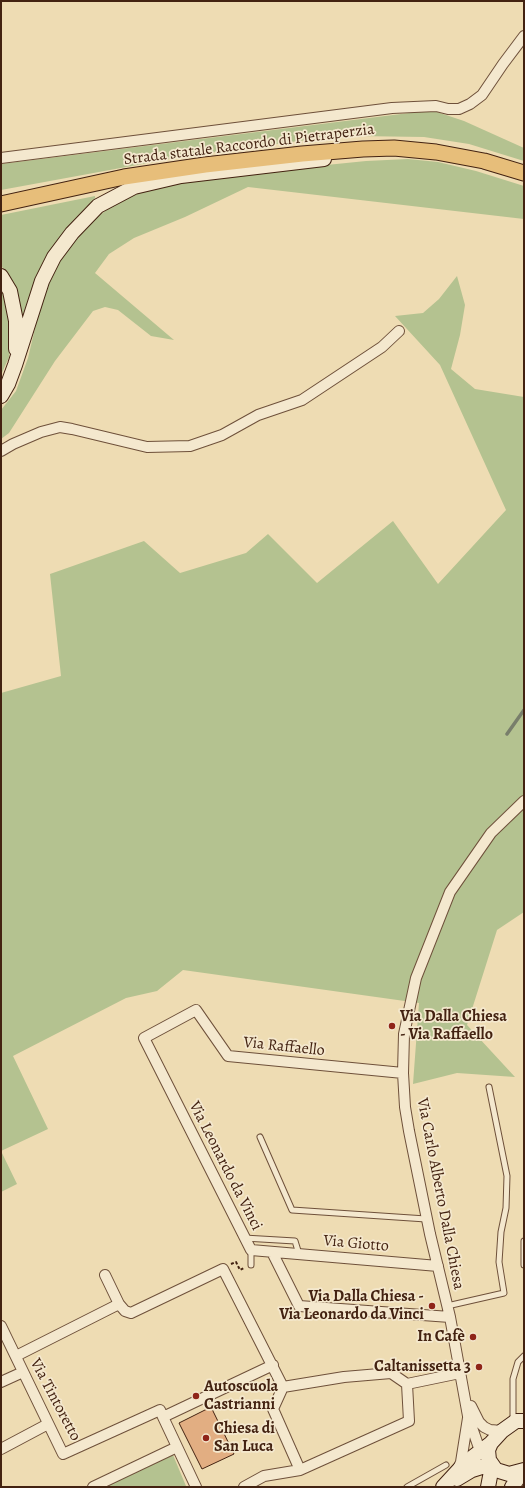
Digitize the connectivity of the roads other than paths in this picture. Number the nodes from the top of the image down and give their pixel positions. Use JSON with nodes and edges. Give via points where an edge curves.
{"nodes":[{"id":1,"x":524,"y":36,"type":"edge"},
{"id":2,"x":363,"y":149,"type":"junction"},
{"id":3,"x":1,"y":158,"type":"edge"},
{"id":4,"x":524,"y":173,"type":"edge"},
{"id":5,"x":17,"y":200,"type":"junction"},
{"id":6,"x":1,"y":201,"type":"edge"},
{"id":7,"x":1,"y":204,"type":"edge"},
{"id":8,"x":1,"y":276,"type":"edge"},
{"id":9,"x":399,"y":331,"type":"dead end"},
{"id":10,"x":15,"y":366,"type":"junction"},
{"id":11,"x":1,"y":396,"type":"edge"},
{"id":12,"x":1,"y":451,"type":"edge"},
{"id":13,"x":524,"y":801,"type":"edge"},
{"id":14,"x":144,"y":1038,"type":"joint"},
{"id":15,"x":403,"y":1073,"type":"junction"},
{"id":16,"x":489,"y":1087,"type":"dead end"},
{"id":17,"x":260,"y":1137,"type":"dead end"},
{"id":18,"x":426,"y":1219,"type":"junction"},
{"id":19,"x":244,"y":1238,"type":"junction"},
{"id":20,"x":524,"y":1241,"type":"edge"},
{"id":21,"x":251,"y":1250,"type":"junction"},
{"id":22,"x":272,"y":1252,"type":"junction"},
{"id":23,"x":299,"y":1254,"type":"junction"},
{"id":24,"x":251,"y":1265,"type":"road end"},
{"id":25,"x":524,"y":1265,"type":"edge"},
{"id":26,"x":438,"y":1266,"type":"junction"},
{"id":27,"x":105,"y":1275,"type":"dead end"},
{"id":28,"x":119,"y":1304,"type":"junction"},
{"id":29,"x":448,"y":1306,"type":"junction"},
{"id":30,"x":450,"y":1317,"type":"junction"},
{"id":31,"x":1,"y":1326,"type":"edge"},
{"id":32,"x":16,"y":1356,"type":"junction"},
{"id":33,"x":524,"y":1356,"type":"edge"},
{"id":34,"x":273,"y":1366,"type":"junction"},
{"id":35,"x":23,"y":1372,"type":"junction"},
{"id":36,"x":460,"y":1373,"type":"junction"},
{"id":37,"x":1,"y":1382,"type":"edge"},
{"id":38,"x":407,"y":1384,"type":"junction"},
{"id":39,"x":283,"y":1387,"type":"junction"},
{"id":40,"x":463,"y":1387,"type":"junction"},
{"id":41,"x":164,"y":1416,"type":"junction"},
{"id":42,"x":468,"y":1416,"type":"junction"},
{"id":43,"x":516,"y":1422,"type":"edge"},
{"id":44,"x":48,"y":1424,"type":"junction"},
{"id":45,"x":177,"y":1447,"type":"junction"},
{"id":46,"x":1,"y":1449,"type":"edge"},
{"id":47,"x":489,"y":1457,"type":"junction"},
{"id":48,"x":452,"y":1468,"type":"junction"},
{"id":49,"x":300,"y":1470,"type":"junction"},
{"id":50,"x":523,"y":1471,"type":"edge"},
{"id":51,"x":93,"y":1487,"type":"edge"},
{"id":52,"x":196,"y":1487,"type":"edge"},
{"id":53,"x":244,"y":1487,"type":"edge"},
{"id":54,"x":407,"y":1487,"type":"edge"},
{"id":55,"x":443,"y":1487,"type":"edge"},
{"id":56,"x":488,"y":1487,"type":"edge"},
{"id":57,"x":512,"y":1487,"type":"edge"}],
"edges":[{"from":1,"to":3,"type":"street","via":[[482,95],[459,109],[436,106],[392,108]]},
{"from":2,"to":4,"type":"main road","name":"Strada statale Raccordo di Pietraperzia","via":[[394,148],[436,152],[484,161]]},
{"from":2,"to":5,"type":"main road","name":"Strada statale Raccordo di Pietraperzia","via":[[190,167],[124,177]]},
{"from":2,"to":10,"type":"main road","via":[[338,157],[181,176],[134,187],[98,206],[72,233],[54,258],[42,281]]},
{"from":5,"to":6,"type":"main road"},
{"from":5,"to":7,"type":"main road","name":"Strada statale Raccordo di Pietraperzia"},
{"from":8,"to":10,"type":"main road","via":[[10,291],[16,321]]},
{"from":9,"to":12,"type":"street","via":[[382,347],[302,400],[258,415],[222,435],[190,446],[147,447],[60,427],[41,432]]},
{"from":10,"to":11,"type":"main road"},
{"from":13,"to":15,"type":"street","name":"Via Carlo Alberto Dalla Chiesa","via":[[491,833],[450,892],[416,978],[404,1034]]},
{"from":14,"to":15,"type":"street","name":"Via Raffaello","via":[[196,1010],[228,1056]]},
{"from":14,"to":19,"type":"street","name":"Via Leonardo da Vinci"},
{"from":15,"to":18,"type":"street","name":"Via Carlo Alberto Dalla Chiesa","via":[[405,1107]]},
{"from":16,"to":29,"type":"lane","via":[[507,1176],[499,1262],[504,1293]]},
{"from":17,"to":18,"type":"lane","via":[[292,1210]]},
{"from":18,"to":26,"type":"street","name":"Via Carlo Alberto Dalla Chiesa"},
{"from":19,"to":21,"type":"street","name":"Via Leonardo da Vinci"},
{"from":19,"to":23,"type":"lane","via":[[295,1241]]},
{"from":20,"to":25,"type":"lane"},
{"from":21,"to":22,"type":"street","name":"Via Leonardo da Vinci"},
{"from":21,"to":24,"type":"lane"},
{"from":22,"to":23,"type":"street","name":"Via Giotto"},
{"from":22,"to":30,"type":"street","via":[[299,1306]]},
{"from":23,"to":26,"type":"street","name":"Via Giotto"},
{"from":26,"to":29,"type":"street","name":"Via Carlo Alberto Dalla Chiesa"},
{"from":27,"to":28,"type":"street"},
{"from":28,"to":32,"type":"street"},
{"from":28,"to":34,"type":"street","via":[[131,1313],[223,1269]]},
{"from":29,"to":30,"type":"street","name":"Via Carlo Alberto Dalla Chiesa"},
{"from":30,"to":36,"type":"street","name":"Via Carlo Alberto Dalla Chiesa"},
{"from":31,"to":32,"type":"street","name":"Via Tintoretto"},
{"from":32,"to":35,"type":"street","name":"Via Tintoretto"},
{"from":33,"to":43,"type":"lane","via":[[518,1362],[513,1379]]},
{"from":34,"to":39,"type":"street"},
{"from":34,"to":41,"type":"street"},
{"from":35,"to":37,"type":"street"},
{"from":35,"to":44,"type":"street","name":"Via Tintoretto"},
{"from":36,"to":38,"type":"street"},
{"from":36,"to":40,"type":"street","name":"Via Carlo Alberto Dalla Chiesa"},
{"from":38,"to":39,"type":"street","via":[[391,1373],[344,1377]]},
{"from":38,"to":49,"type":"street","via":[[409,1421]]},
{"from":39,"to":49,"type":"street","via":[[273,1409]]},
{"from":40,"to":42,"type":"street","name":"Via Carlo Alberto Dalla Chiesa"},
{"from":40,"to":43,"type":"street","via":[[479,1422],[484,1427],[490,1430]]},
{"from":41,"to":44,"type":"street","name":"Via Tintoretto","via":[[160,1410],[63,1454]]},
{"from":41,"to":45,"type":"street"},
{"from":42,"to":47,"type":"street"},
{"from":42,"to":48,"type":"street","via":[[461,1462]]},
{"from":43,"to":47,"type":"main road"},
{"from":44,"to":46,"type":"street"},
{"from":45,"to":51,"type":"street"},
{"from":45,"to":52,"type":"street"},
{"from":47,"to":48,"type":"main road"},
{"from":47,"to":50,"type":"main road","via":[[496,1470],[509,1474]]},
{"from":47,"to":55,"type":"main road"},
{"from":47,"to":56,"type":"main road"},
{"from":48,"to":54,"type":"lane"},
{"from":48,"to":55,"type":"main road"},
{"from":49,"to":53,"type":"street","via":[[264,1476]]},
{"from":50,"to":57,"type":"main road"}]}
